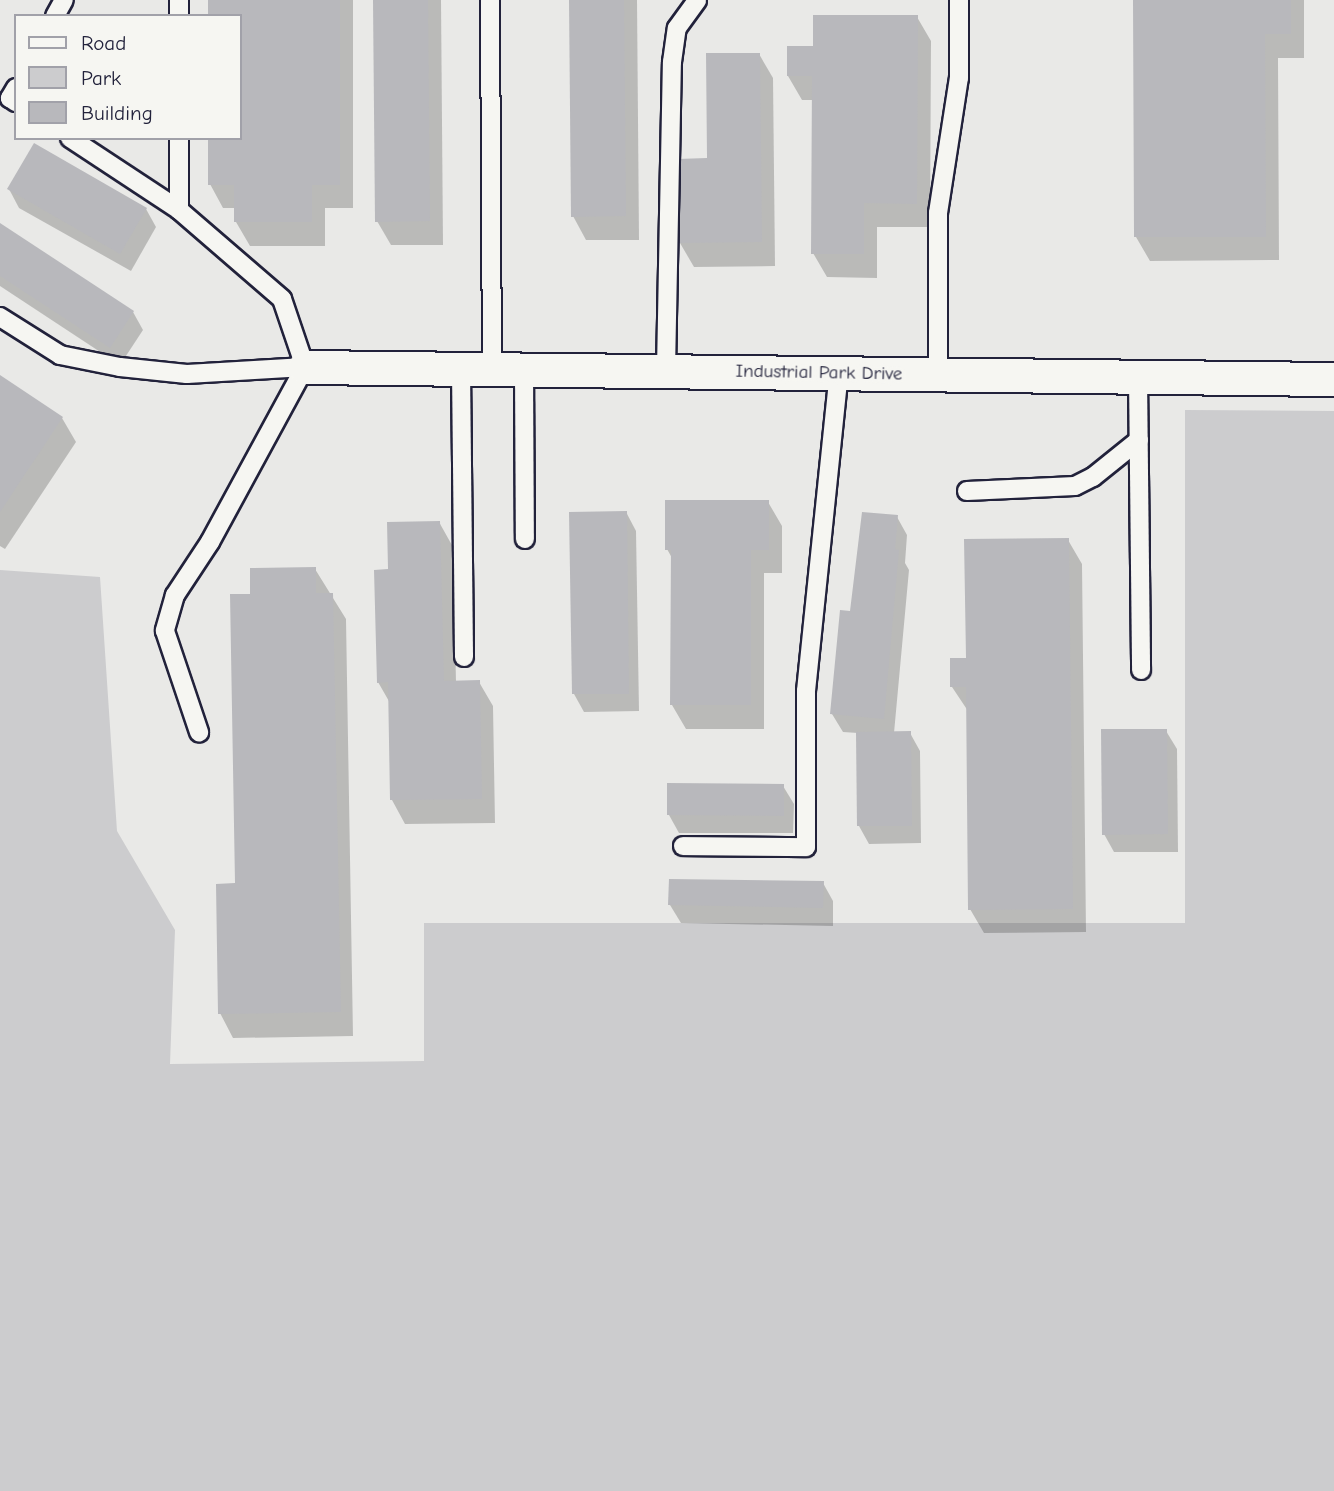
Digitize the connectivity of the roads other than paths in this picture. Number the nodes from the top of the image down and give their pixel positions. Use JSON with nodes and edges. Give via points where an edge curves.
{"nodes":[{"id":1,"x":490,"y":0,"type":"edge"},
{"id":2,"x":697,"y":0,"type":"edge"},
{"id":3,"x":959,"y":0,"type":"edge"},
{"id":4,"x":73,"y":140,"type":"edge"},
{"id":5,"x":179,"y":140,"type":"edge"},
{"id":6,"x":179,"y":210,"type":"junction"},
{"id":7,"x":0,"y":317,"type":"edge"},
{"id":8,"x":304,"y":367,"type":"junction"},
{"id":9,"x":492,"y":369,"type":"junction"},
{"id":10,"x":666,"y":370,"type":"junction"},
{"id":11,"x":839,"y":373,"type":"junction"},
{"id":12,"x":938,"y":374,"type":"junction"},
{"id":13,"x":1138,"y":376,"type":"junction"},
{"id":14,"x":1334,"y":379,"type":"edge"},
{"id":15,"x":1139,"y":440,"type":"junction"},
{"id":16,"x":967,"y":491,"type":"dead end"},
{"id":17,"x":525,"y":539,"type":"dead end"},
{"id":18,"x":464,"y":657,"type":"dead end"},
{"id":19,"x":1141,"y":670,"type":"dead end"},
{"id":20,"x":199,"y":732,"type":"dead end"},
{"id":21,"x":683,"y":846,"type":"dead end"}],
"edges":[{"from":1,"to":9,"type":"lane"},
{"from":2,"to":10,"type":"lane","via":[[677,28],[672,62]]},
{"from":3,"to":12,"type":"lane","via":[[959,78],[938,213]]},
{"from":4,"to":6,"type":"lane"},
{"from":5,"to":6,"type":"lane"},
{"from":6,"to":8,"type":"lane","via":[[282,299]]},
{"from":7,"to":8,"type":"lane","via":[[60,355],[120,367],[187,374]]},
{"from":8,"to":9,"type":"street","name":"Industrial Park Drive"},
{"from":8,"to":20,"type":"lane","via":[[210,542],[175,594],[165,631]]},
{"from":9,"to":10,"type":"street","name":"Industrial Park Drive"},
{"from":9,"to":17,"type":"lane"},
{"from":9,"to":18,"type":"lane"},
{"from":10,"to":11,"type":"street","name":"Industrial Park Drive"},
{"from":11,"to":12,"type":"street","name":"Industrial Park Drive"},
{"from":11,"to":21,"type":"lane","via":[[806,691],[806,847]]},
{"from":12,"to":13,"type":"street","name":"Industrial Park Drive"},
{"from":13,"to":14,"type":"street","name":"Industrial Park Drive"},
{"from":13,"to":15,"type":"lane"},
{"from":15,"to":16,"type":"lane","via":[[1075,486]]},
{"from":15,"to":19,"type":"lane"}]}
